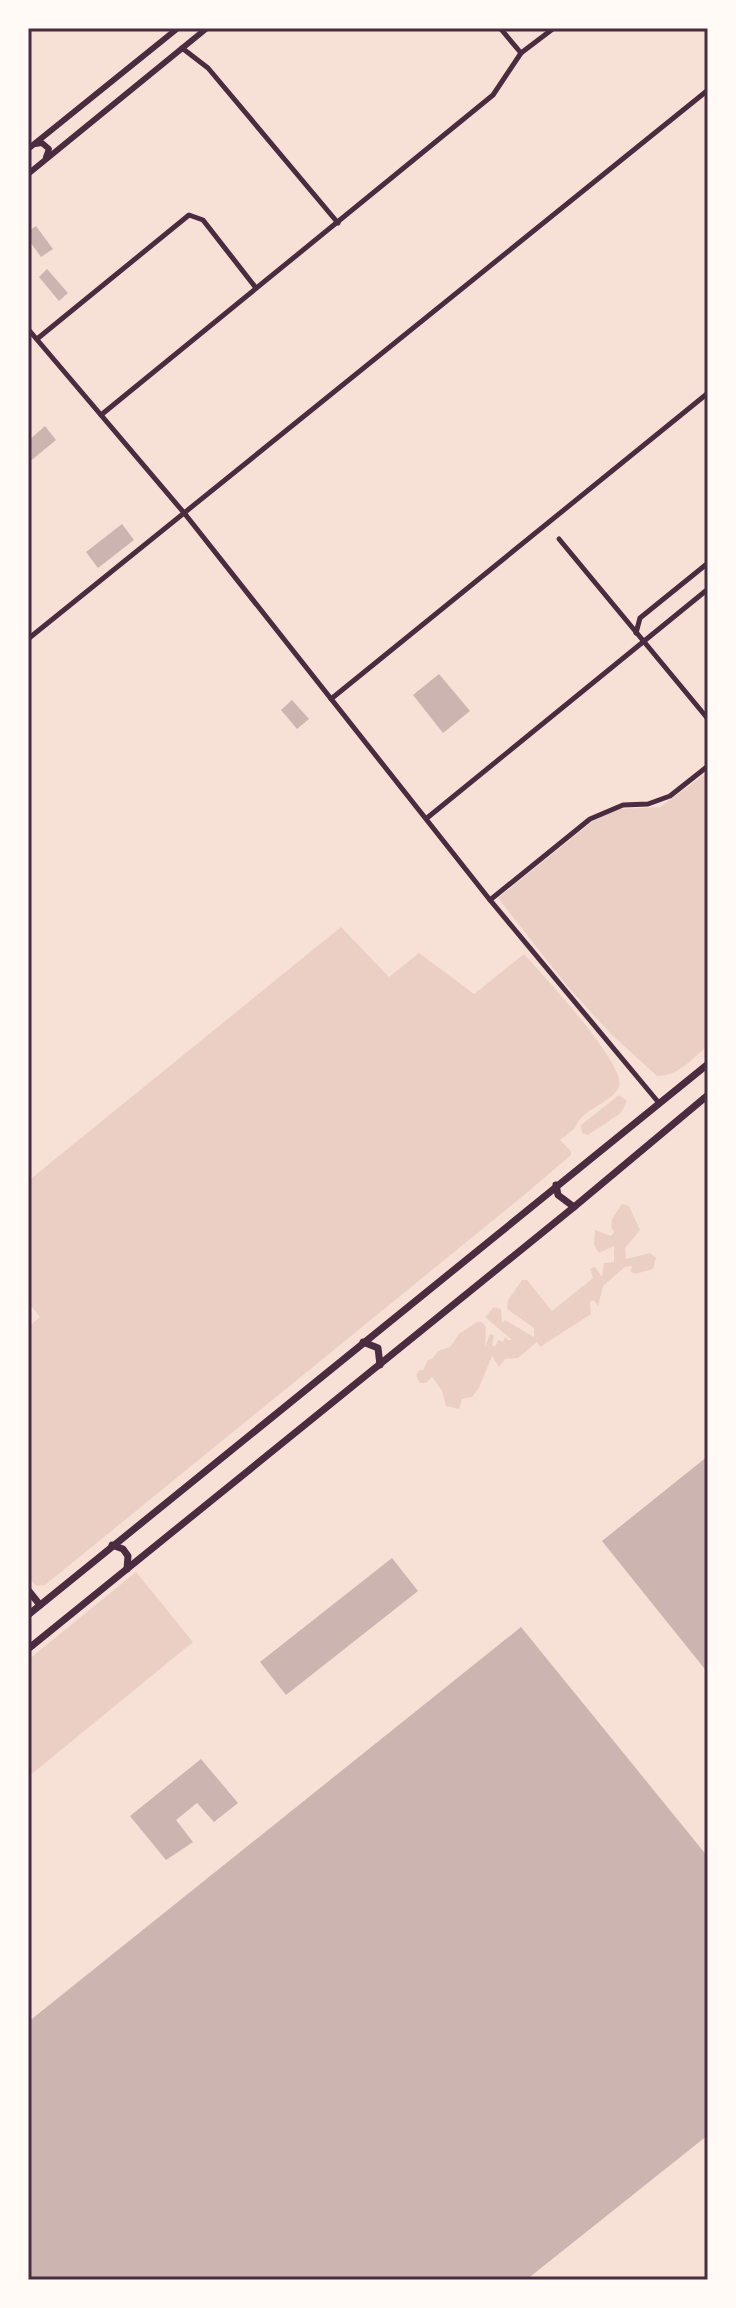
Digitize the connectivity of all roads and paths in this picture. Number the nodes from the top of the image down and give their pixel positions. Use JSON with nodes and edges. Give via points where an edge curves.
{"nodes":[{"id":1,"x":178,"y":28,"type":"edge"},
{"id":2,"x":207,"y":28,"type":"edge"},
{"id":3,"x":500,"y":28,"type":"edge"},
{"id":4,"x":554,"y":28,"type":"edge"},
{"id":5,"x":182,"y":48,"type":"junction"},
{"id":6,"x":521,"y":53,"type":"junction"},
{"id":7,"x":708,"y":90,"type":"edge"},
{"id":8,"x":35,"y":144,"type":"junction"},
{"id":9,"x":28,"y":149,"type":"edge"},
{"id":10,"x":44,"y":160,"type":"junction"},
{"id":11,"x":28,"y":174,"type":"edge"},
{"id":12,"x":338,"y":223,"type":"junction"},
{"id":13,"x":256,"y":288,"type":"junction"},
{"id":14,"x":28,"y":329,"type":"edge"},
{"id":15,"x":37,"y":339,"type":"junction"},
{"id":16,"x":708,"y":393,"type":"edge"},
{"id":17,"x":101,"y":415,"type":"junction"},
{"id":18,"x":185,"y":514,"type":"junction"},
{"id":19,"x":559,"y":539,"type":"dead end"},
{"id":20,"x":708,"y":563,"type":"edge"},
{"id":21,"x":708,"y":589,"type":"edge"},
{"id":22,"x":636,"y":634,"type":"junction"},
{"id":23,"x":28,"y":639,"type":"edge"},
{"id":24,"x":644,"y":642,"type":"junction"},
{"id":25,"x":331,"y":699,"type":"junction"},
{"id":26,"x":708,"y":719,"type":"edge"},
{"id":27,"x":708,"y":766,"type":"edge"},
{"id":28,"x":427,"y":818,"type":"junction"},
{"id":29,"x":490,"y":900,"type":"junction"},
{"id":30,"x":708,"y":1064,"type":"edge"},
{"id":31,"x":708,"y":1095,"type":"edge"},
{"id":32,"x":659,"y":1104,"type":"junction"},
{"id":33,"x":556,"y":1185,"type":"junction"},
{"id":34,"x":574,"y":1207,"type":"junction"},
{"id":35,"x":363,"y":1342,"type":"junction"},
{"id":36,"x":380,"y":1365,"type":"junction"},
{"id":37,"x":112,"y":1545,"type":"junction"},
{"id":38,"x":127,"y":1569,"type":"junction"},
{"id":39,"x":28,"y":1590,"type":"edge"},
{"id":40,"x":40,"y":1605,"type":"junction"},
{"id":41,"x":28,"y":1615,"type":"edge"},
{"id":42,"x":28,"y":1649,"type":"edge"}],
"edges":[{"from":1,"to":8,"type":"street"},
{"from":2,"to":5,"type":"street"},
{"from":3,"to":6,"type":"street"},
{"from":4,"to":6,"type":"street"},
{"from":5,"to":10,"type":"street"},
{"from":5,"to":12,"type":"street","via":[[208,68]]},
{"from":6,"to":12,"type":"street","via":[[493,95]]},
{"from":7,"to":18,"type":"street"},
{"from":8,"to":9,"type":"street"},
{"from":8,"to":10,"type":"street","via":[[49,149]]},
{"from":10,"to":11,"type":"street"},
{"from":12,"to":13,"type":"street"},
{"from":13,"to":15,"type":"street","via":[[203,220],[189,215]]},
{"from":13,"to":17,"type":"street"},
{"from":14,"to":15,"type":"street"},
{"from":15,"to":17,"type":"street"},
{"from":16,"to":25,"type":"street"},
{"from":17,"to":18,"type":"street"},
{"from":18,"to":23,"type":"street"},
{"from":18,"to":25,"type":"street"},
{"from":19,"to":22,"type":"street"},
{"from":20,"to":22,"type":"street","via":[[640,618]]},
{"from":21,"to":24,"type":"street"},
{"from":22,"to":24,"type":"street"},
{"from":24,"to":26,"type":"street"},
{"from":24,"to":28,"type":"street"},
{"from":25,"to":28,"type":"street"},
{"from":27,"to":29,"type":"street","via":[[670,796],[623,805],[590,819]]},
{"from":28,"to":29,"type":"street"},
{"from":29,"to":32,"type":"street"},
{"from":30,"to":32,"type":"main road"},
{"from":31,"to":34,"type":"main road"},
{"from":32,"to":33,"type":"main road"},
{"from":33,"to":34,"type":"main road","via":[[558,1195]]},
{"from":33,"to":35,"type":"main road"},
{"from":34,"to":36,"type":"main road"},
{"from":35,"to":36,"type":"main road","via":[[378,1348]]},
{"from":35,"to":37,"type":"main road"},
{"from":36,"to":38,"type":"main road"},
{"from":37,"to":38,"type":"main road","via":[[128,1556]]},
{"from":37,"to":40,"type":"main road"},
{"from":38,"to":42,"type":"main road"},
{"from":39,"to":40,"type":"main road"},
{"from":40,"to":41,"type":"main road"}]}
